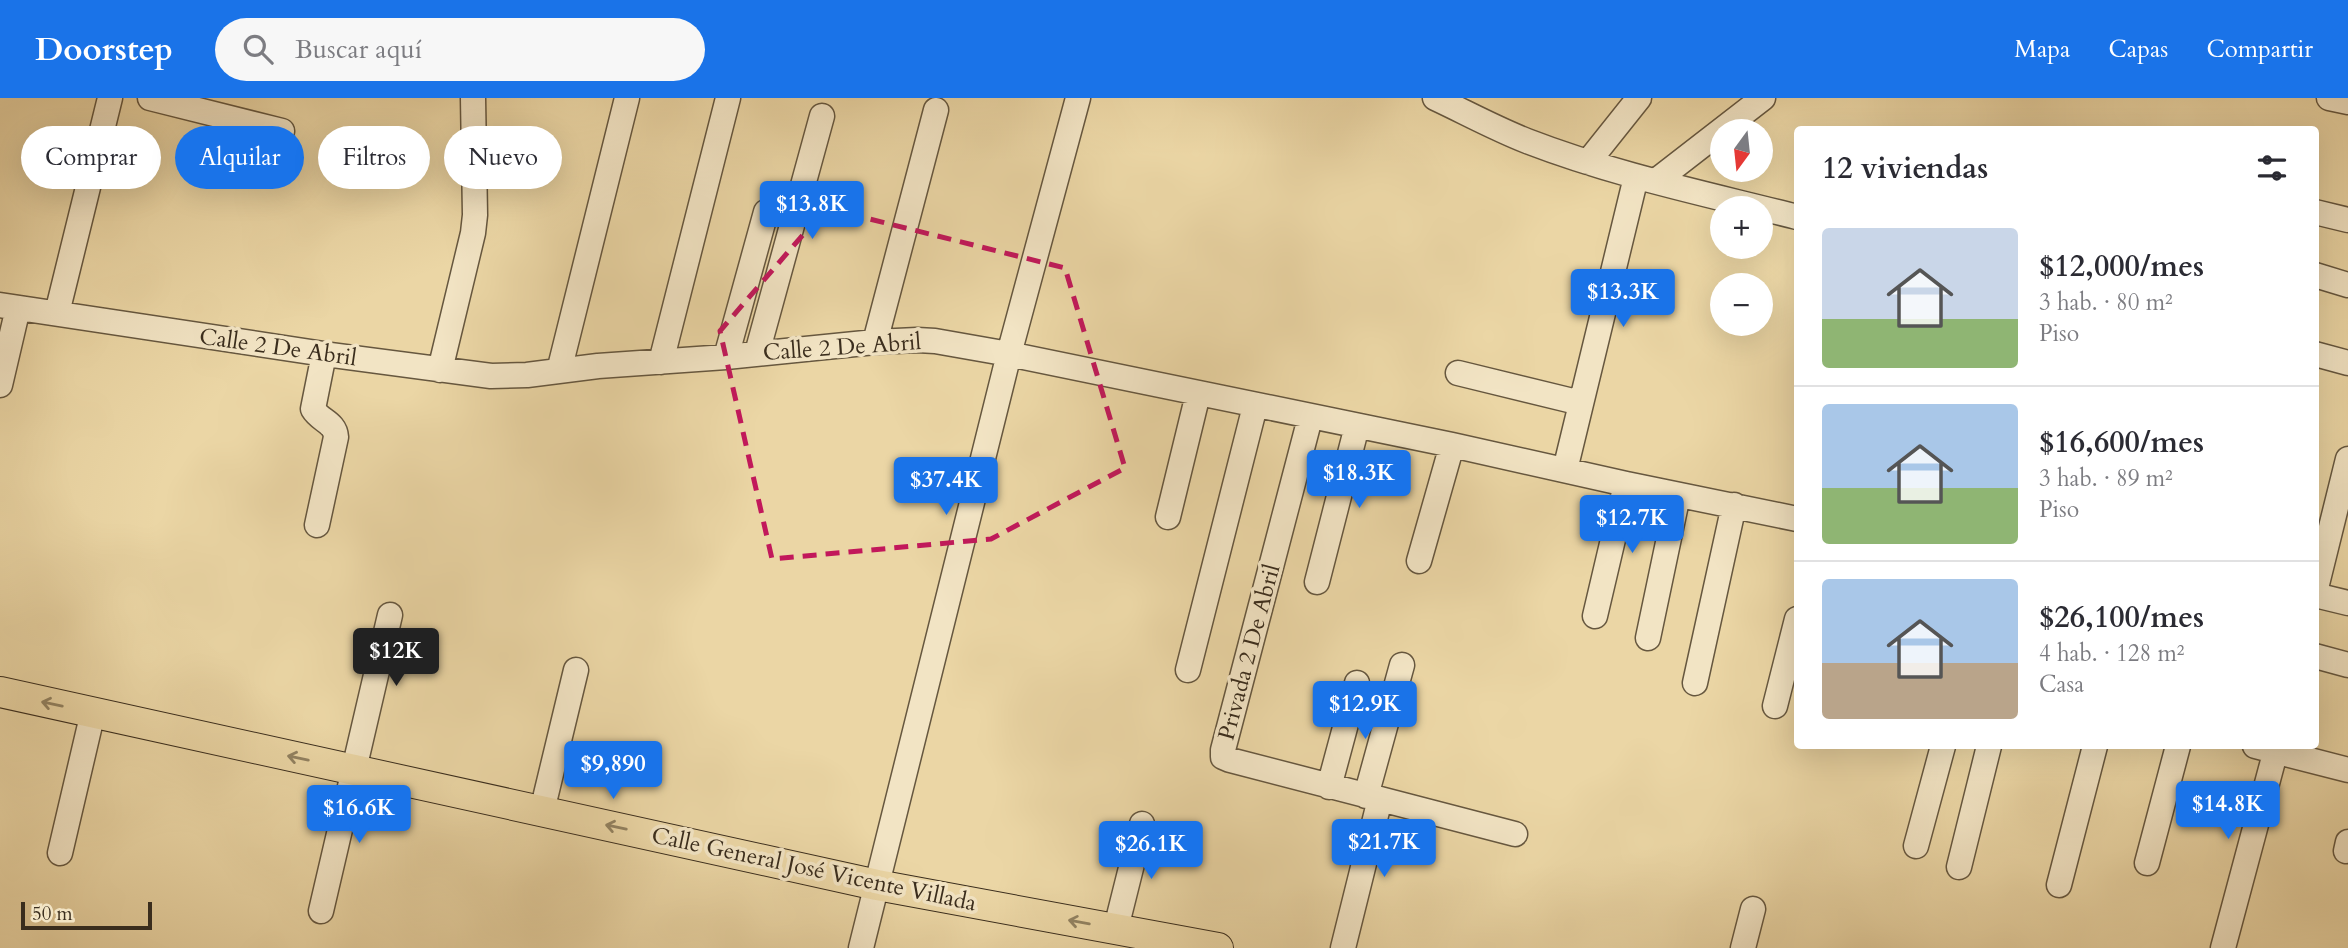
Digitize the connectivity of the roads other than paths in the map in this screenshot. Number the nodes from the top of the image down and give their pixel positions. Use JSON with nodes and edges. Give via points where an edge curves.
{"nodes":[{"id":1,"x":110,"y":98,"type":"edge"},
{"id":2,"x":150,"y":98,"type":"edge"},
{"id":3,"x":474,"y":98,"type":"edge"},
{"id":4,"x":627,"y":98,"type":"edge"},
{"id":5,"x":728,"y":98,"type":"edge"},
{"id":6,"x":1078,"y":98,"type":"edge"},
{"id":7,"x":1435,"y":98,"type":"edge"},
{"id":8,"x":1639,"y":98,"type":"edge"},
{"id":9,"x":1763,"y":98,"type":"edge"},
{"id":10,"x":2329,"y":98,"type":"edge"},
{"id":11,"x":2348,"y":102,"type":"edge"},
{"id":12,"x":936,"y":110,"type":"dead end"},
{"id":13,"x":822,"y":116,"type":"dead end"},
{"id":14,"x":262,"y":126,"type":"edge"},
{"id":15,"x":1588,"y":162,"type":"junction"},
{"id":16,"x":1646,"y":179,"type":"junction"},
{"id":17,"x":766,"y":212,"type":"dead end"},
{"id":18,"x":2319,"y":213,"type":"edge"},
{"id":19,"x":1794,"y":217,"type":"edge"},
{"id":20,"x":2348,"y":220,"type":"edge"},
{"id":21,"x":2319,"y":276,"type":"edge"},
{"id":22,"x":2348,"y":285,"type":"edge"},
{"id":23,"x":9,"y":307,"type":"edge"},
{"id":24,"x":57,"y":313,"type":"junction"},
{"id":25,"x":875,"y":342,"type":"junction"},
{"id":26,"x":757,"y":353,"type":"junction"},
{"id":27,"x":324,"y":354,"type":"junction"},
{"id":28,"x":1009,"y":355,"type":"junction"},
{"id":29,"x":2319,"y":355,"type":"edge"},
{"id":30,"x":726,"y":357,"type":"junction"},
{"id":31,"x":661,"y":362,"type":"junction"},
{"id":32,"x":2348,"y":363,"type":"edge"},
{"id":33,"x":440,"y":370,"type":"junction"},
{"id":34,"x":559,"y":371,"type":"junction"},
{"id":35,"x":1458,"y":373,"type":"dead end"},
{"id":36,"x":0,"y":385,"type":"edge"},
{"id":37,"x":1198,"y":394,"type":"junction"},
{"id":38,"x":1581,"y":403,"type":"junction"},
{"id":39,"x":1255,"y":406,"type":"junction"},
{"id":40,"x":1310,"y":418,"type":"junction"},
{"id":41,"x":1357,"y":426,"type":"junction"},
{"id":42,"x":1452,"y":445,"type":"junction"},
{"id":43,"x":2348,"y":459,"type":"edge"},
{"id":44,"x":1565,"y":470,"type":"junction"},
{"id":45,"x":1626,"y":484,"type":"junction"},
{"id":46,"x":2344,"y":493,"type":"edge"},
{"id":47,"x":1678,"y":495,"type":"junction"},
{"id":48,"x":1734,"y":506,"type":"junction"},
{"id":49,"x":1168,"y":517,"type":"dead end"},
{"id":50,"x":1794,"y":518,"type":"edge"},
{"id":51,"x":317,"y":525,"type":"dead end"},
{"id":52,"x":1419,"y":561,"type":"dead end"},
{"id":53,"x":2319,"y":580,"type":"edge"},
{"id":54,"x":1317,"y":582,"type":"dead end"},
{"id":55,"x":2319,"y":595,"type":"edge"},
{"id":56,"x":2348,"y":603,"type":"edge"},
{"id":57,"x":390,"y":615,"type":"dead end"},
{"id":58,"x":1595,"y":616,"type":"dead end"},
{"id":59,"x":1794,"y":630,"type":"edge"},
{"id":60,"x":1648,"y":638,"type":"dead end"},
{"id":61,"x":2319,"y":657,"type":"edge"},
{"id":62,"x":1402,"y":665,"type":"dead end"},
{"id":63,"x":2348,"y":665,"type":"edge"},
{"id":64,"x":576,"y":670,"type":"dead end"},
{"id":65,"x":1188,"y":670,"type":"dead end"},
{"id":66,"x":1357,"y":683,"type":"dead end"},
{"id":67,"x":1695,"y":683,"type":"dead end"},
{"id":68,"x":0,"y":692,"type":"edge"},
{"id":69,"x":1774,"y":706,"type":"dead end"},
{"id":70,"x":93,"y":712,"type":"junction"},
{"id":71,"x":1941,"y":749,"type":"edge"},
{"id":72,"x":1988,"y":749,"type":"edge"},
{"id":73,"x":2094,"y":749,"type":"edge"},
{"id":74,"x":2177,"y":749,"type":"edge"},
{"id":75,"x":2269,"y":749,"type":"edge"},
{"id":76,"x":2276,"y":749,"type":"edge"},
{"id":77,"x":2348,"y":769,"type":"edge"},
{"id":78,"x":353,"y":770,"type":"junction"},
{"id":79,"x":1329,"y":787,"type":"junction"},
{"id":80,"x":1373,"y":798,"type":"junction"},
{"id":81,"x":542,"y":811,"type":"junction"},
{"id":82,"x":1142,"y":824,"type":"dead end"},
{"id":83,"x":1515,"y":834,"type":"dead end"},
{"id":84,"x":1916,"y":846,"type":"dead end"},
{"id":85,"x":60,"y":853,"type":"dead end"},
{"id":86,"x":2147,"y":863,"type":"dead end"},
{"id":87,"x":1959,"y":867,"type":"dead end"},
{"id":88,"x":2059,"y":884,"type":"dead end"},
{"id":89,"x":877,"y":885,"type":"junction"},
{"id":90,"x":1753,"y":908,"type":"dead end"},
{"id":91,"x":321,"y":911,"type":"dead end"},
{"id":92,"x":1116,"y":928,"type":"junction"},
{"id":93,"x":861,"y":948,"type":"edge"},
{"id":94,"x":1218,"y":948,"type":"edge"},
{"id":95,"x":1343,"y":948,"type":"edge"},
{"id":96,"x":1742,"y":948,"type":"edge"},
{"id":97,"x":2223,"y":948,"type":"edge"}],
"edges":[{"from":1,"to":24,"type":"street"},
{"from":2,"to":14,"type":"street"},
{"from":3,"to":33,"type":"street","via":[[474,224]]},
{"from":4,"to":34,"type":"street"},
{"from":5,"to":31,"type":"street"},
{"from":6,"to":28,"type":"street"},
{"from":7,"to":15,"type":"street","via":[[1525,141]]},
{"from":8,"to":15,"type":"street"},
{"from":9,"to":16,"type":"street"},
{"from":10,"to":11,"type":"street"},
{"from":12,"to":25,"type":"street"},
{"from":13,"to":26,"type":"street"},
{"from":15,"to":16,"type":"street"},
{"from":16,"to":19,"type":"street"},
{"from":16,"to":38,"type":"street"},
{"from":17,"to":30,"type":"street"},
{"from":18,"to":20,"type":"street"},
{"from":21,"to":22,"type":"street"},
{"from":23,"to":24,"type":"street","name":"Calle 2 De Abril"},
{"from":23,"to":36,"type":"street"},
{"from":24,"to":27,"type":"street","name":"Calle 2 De Abril"},
{"from":25,"to":26,"type":"street","name":"Calle 2 De Abril"},
{"from":25,"to":28,"type":"street","name":"Calle 2 De Abril","via":[[935,341]]},
{"from":26,"to":30,"type":"street","name":"Calle 2 De Abril"},
{"from":27,"to":33,"type":"street","name":"Calle 2 De Abril"},
{"from":27,"to":51,"type":"street","via":[[313,409],[333,426],[336,437]]},
{"from":28,"to":37,"type":"street","name":"Calle 2 De Abril"},
{"from":28,"to":89,"type":"street"},
{"from":29,"to":32,"type":"street"},
{"from":30,"to":31,"type":"street","name":"Calle 2 De Abril"},
{"from":31,"to":34,"type":"street","name":"Calle 2 De Abril"},
{"from":33,"to":34,"type":"street","name":"Calle 2 De Abril","via":[[491,376]]},
{"from":35,"to":38,"type":"street"},
{"from":37,"to":39,"type":"street","name":"Calle 2 De Abril"},
{"from":37,"to":49,"type":"street"},
{"from":38,"to":44,"type":"street"},
{"from":39,"to":40,"type":"street","name":"Calle 2 De Abril"},
{"from":39,"to":65,"type":"street"},
{"from":40,"to":41,"type":"street","name":"Calle 2 De Abril"},
{"from":40,"to":79,"type":"street","name":"Privada 2 De Abril","via":[[1223,754],[1230,761]]},
{"from":41,"to":42,"type":"street","name":"Calle 2 De Abril"},
{"from":41,"to":54,"type":"street"},
{"from":42,"to":44,"type":"street","name":"Calle 2 De Abril"},
{"from":42,"to":52,"type":"street"},
{"from":43,"to":46,"type":"street"},
{"from":44,"to":45,"type":"street","name":"Calle 2 De Abril"},
{"from":45,"to":47,"type":"street","name":"Calle 2 De Abril"},
{"from":45,"to":58,"type":"street"},
{"from":46,"to":53,"type":"street"},
{"from":47,"to":48,"type":"street","name":"Calle 2 De Abril"},
{"from":47,"to":60,"type":"street"},
{"from":48,"to":50,"type":"street","name":"Calle 2 De Abril"},
{"from":48,"to":67,"type":"street"},
{"from":55,"to":56,"type":"street"},
{"from":57,"to":78,"type":"street"},
{"from":59,"to":69,"type":"street"},
{"from":61,"to":63,"type":"street"},
{"from":62,"to":80,"type":"street"},
{"from":64,"to":81,"type":"street"},
{"from":66,"to":79,"type":"street"},
{"from":70,"to":68,"type":"main road","name":"Calle General José Vicente Villada","one_way":true},
{"from":78,"to":70,"type":"main road","name":"Calle General José Vicente Villada","one_way":true},
{"from":70,"to":85,"type":"street"},
{"from":71,"to":84,"type":"street"},
{"from":72,"to":87,"type":"street"},
{"from":73,"to":88,"type":"street"},
{"from":74,"to":86,"type":"street"},
{"from":75,"to":97,"type":"street"},
{"from":76,"to":77,"type":"street"},
{"from":78,"to":81,"type":"main road","name":"Calle General José Vicente Villada"},
{"from":78,"to":91,"type":"street"},
{"from":79,"to":80,"type":"street","name":"Privada 2 De Abril"},
{"from":80,"to":83,"type":"street","name":"Privada 2 De Abril"},
{"from":80,"to":95,"type":"street"},
{"from":89,"to":81,"type":"main road","name":"Calle General José Vicente Villada","one_way":true},
{"from":82,"to":92,"type":"street"},
{"from":92,"to":89,"type":"main road","name":"Calle General José Vicente Villada","one_way":true},
{"from":89,"to":93,"type":"street"},
{"from":90,"to":96,"type":"street"},
{"from":92,"to":94,"type":"main road","name":"Calle General José Vicente Villada"}]}
